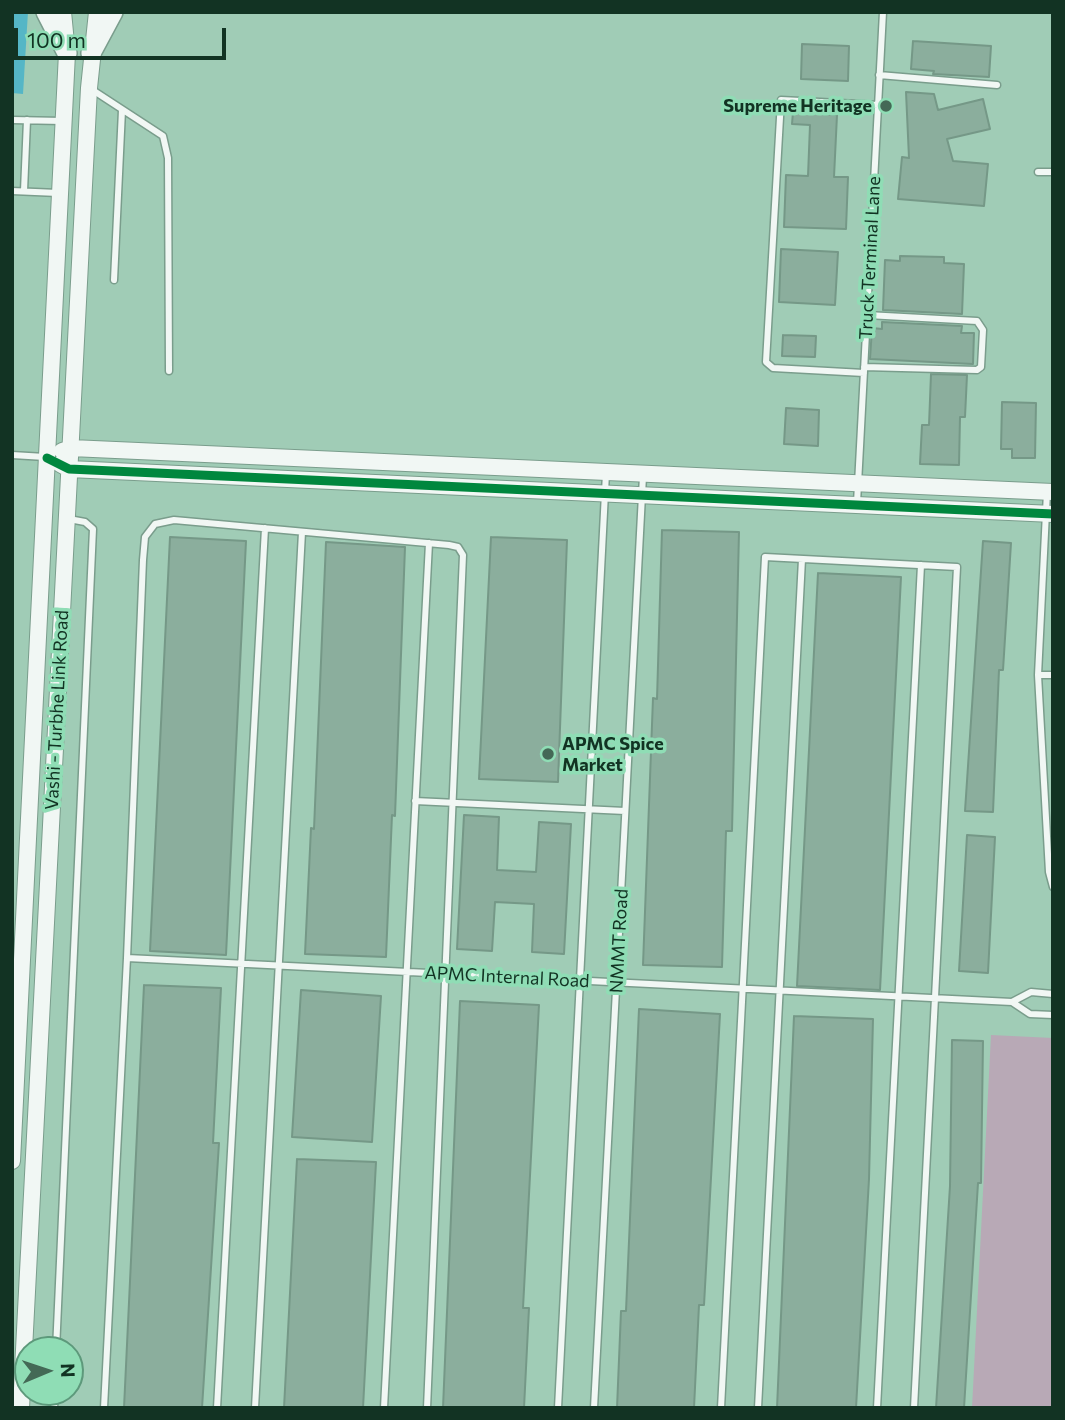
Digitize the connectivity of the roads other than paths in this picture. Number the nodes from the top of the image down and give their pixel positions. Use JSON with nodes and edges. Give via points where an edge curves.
{"nodes":[{"id":1,"x":46,"y":12,"type":"edge"},
{"id":2,"x":63,"y":12,"type":"edge"},
{"id":3,"x":97,"y":12,"type":"edge"},
{"id":4,"x":113,"y":12,"type":"edge"},
{"id":5,"x":883,"y":12,"type":"edge"},
{"id":6,"x":67,"y":53,"type":"junction"},
{"id":7,"x":91,"y":54,"type":"junction"},
{"id":8,"x":880,"y":75,"type":"junction"},
{"id":9,"x":997,"y":85,"type":"dead end"},
{"id":10,"x":89,"y":88,"type":"junction"},
{"id":11,"x":878,"y":106,"type":"junction"},
{"id":12,"x":122,"y":110,"type":"junction"},
{"id":13,"x":12,"y":120,"type":"edge"},
{"id":14,"x":27,"y":120,"type":"junction"},
{"id":15,"x":64,"y":121,"type":"junction"},
{"id":16,"x":1038,"y":172,"type":"dead end"},
{"id":17,"x":1053,"y":172,"type":"edge"},
{"id":18,"x":12,"y":191,"type":"edge"},
{"id":19,"x":24,"y":191,"type":"junction"},
{"id":20,"x":60,"y":194,"type":"junction"},
{"id":21,"x":114,"y":280,"type":"dead end"},
{"id":22,"x":867,"y":315,"type":"junction"},
{"id":23,"x":864,"y":370,"type":"junction"},
{"id":24,"x":169,"y":371,"type":"dead end"},
{"id":25,"x":71,"y":448,"type":"junction"},
{"id":26,"x":12,"y":456,"type":"edge"},
{"id":27,"x":47,"y":458,"type":"junction"},
{"id":28,"x":69,"y":469,"type":"junction"},
{"id":29,"x":606,"y":472,"type":"junction"},
{"id":30,"x":643,"y":474,"type":"junction"},
{"id":31,"x":858,"y":483,"type":"junction"},
{"id":32,"x":1050,"y":492,"type":"edge"},
{"id":33,"x":605,"y":493,"type":"junction"},
{"id":34,"x":642,"y":495,"type":"junction"},
{"id":35,"x":857,"y":505,"type":"junction"},
{"id":36,"x":1049,"y":514,"type":"edge"},
{"id":37,"x":67,"y":519,"type":"junction"},
{"id":38,"x":265,"y":528,"type":"junction"},
{"id":39,"x":302,"y":531,"type":"junction"},
{"id":40,"x":429,"y":543,"type":"junction"},
{"id":41,"x":802,"y":559,"type":"junction"},
{"id":42,"x":921,"y":565,"type":"junction"},
{"id":43,"x":1038,"y":674,"type":"junction"},
{"id":44,"x":1053,"y":675,"type":"edge"},
{"id":45,"x":415,"y":801,"type":"junction"},
{"id":46,"x":452,"y":803,"type":"junction"},
{"id":47,"x":589,"y":809,"type":"junction"},
{"id":48,"x":625,"y":811,"type":"junction"},
{"id":49,"x":1053,"y":887,"type":"edge"},
{"id":50,"x":127,"y":958,"type":"junction"},
{"id":51,"x":241,"y":964,"type":"junction"},
{"id":52,"x":278,"y":965,"type":"junction"},
{"id":53,"x":407,"y":972,"type":"junction"},
{"id":54,"x":443,"y":974,"type":"junction"},
{"id":55,"x":580,"y":981,"type":"junction"},
{"id":56,"x":617,"y":982,"type":"junction"},
{"id":57,"x":743,"y":989,"type":"junction"},
{"id":58,"x":779,"y":990,"type":"junction"},
{"id":59,"x":1053,"y":994,"type":"edge"},
{"id":60,"x":898,"y":996,"type":"junction"},
{"id":61,"x":935,"y":998,"type":"junction"},
{"id":62,"x":1012,"y":1002,"type":"junction"},
{"id":63,"x":1053,"y":1015,"type":"edge"},
{"id":64,"x":13,"y":1143,"type":"edge"},
{"id":65,"x":12,"y":1161,"type":"edge"},
{"id":66,"x":57,"y":1336,"type":"edge"},
{"id":67,"x":21,"y":1408,"type":"edge"},
{"id":68,"x":104,"y":1408,"type":"edge"},
{"id":69,"x":217,"y":1408,"type":"edge"},
{"id":70,"x":256,"y":1408,"type":"edge"},
{"id":71,"x":384,"y":1408,"type":"edge"},
{"id":72,"x":427,"y":1408,"type":"edge"},
{"id":73,"x":558,"y":1408,"type":"edge"},
{"id":74,"x":594,"y":1408,"type":"edge"},
{"id":75,"x":721,"y":1408,"type":"edge"},
{"id":76,"x":758,"y":1408,"type":"edge"},
{"id":77,"x":877,"y":1408,"type":"edge"},
{"id":78,"x":914,"y":1408,"type":"edge"}],
"edges":[{"from":1,"to":6,"type":"main road"},
{"from":2,"to":6,"type":"main road","name":"Vashi - Turbhe Link Road"},
{"from":3,"to":7,"type":"main road","name":"Vashi - Turbhe Link Road"},
{"from":4,"to":7,"type":"main road"},
{"from":5,"to":8,"type":"lane","name":"Truck Terminal Lane"},
{"from":6,"to":15,"type":"main road","name":"Vashi - Turbhe Link Road"},
{"from":7,"to":10,"type":"main road","name":"Vashi - Turbhe Link Road"},
{"from":8,"to":9,"type":"lane"},
{"from":8,"to":11,"type":"lane","name":"Truck Terminal Lane"},
{"from":10,"to":12,"type":"lane"},
{"from":10,"to":25,"type":"main road","name":"Vashi - Turbhe Link Road"},
{"from":11,"to":22,"type":"lane","name":"Truck Terminal Lane"},
{"from":11,"to":23,"type":"lane","via":[[782,100],[766,362],[773,369]]},
{"from":12,"to":21,"type":"lane"},
{"from":12,"to":24,"type":"lane","via":[[163,136],[168,158]]},
{"from":13,"to":14,"type":"lane"},
{"from":14,"to":15,"type":"lane"},
{"from":14,"to":19,"type":"lane"},
{"from":15,"to":20,"type":"main road","name":"Vashi - Turbhe Link Road"},
{"from":16,"to":17,"type":"lane"},
{"from":18,"to":19,"type":"lane"},
{"from":19,"to":20,"type":"lane"},
{"from":20,"to":27,"type":"main road","name":"Vashi - Turbhe Link Road"},
{"from":22,"to":23,"type":"lane","name":"Truck Terminal Lane"},
{"from":22,"to":23,"type":"lane","via":[[977,321],[983,330],[981,367]]},
{"from":23,"to":31,"type":"lane","name":"Truck Terminal Lane"},
{"from":25,"to":27,"type":"main road"},
{"from":25,"to":28,"type":"main road","name":"Vashi - Turbhe Link Road"},
{"from":25,"to":29,"type":"main road"},
{"from":26,"to":27,"type":"lane"},
{"from":27,"to":28,"type":"main road"},
{"from":27,"to":64,"type":"main road","name":"Vashi - Turbhe Link Road"},
{"from":28,"to":33,"type":"main road"},
{"from":28,"to":37,"type":"main road","name":"Vashi - Turbhe Link Road"},
{"from":29,"to":30,"type":"main road"},
{"from":29,"to":33,"type":"lane"},
{"from":30,"to":31,"type":"main road"},
{"from":30,"to":34,"type":"lane","name":"NMMT Road"},
{"from":31,"to":32,"type":"main road"},
{"from":31,"to":35,"type":"lane","name":"Truck Terminal Lane"},
{"from":32,"to":36,"type":"lane"},
{"from":33,"to":34,"type":"main road"},
{"from":33,"to":47,"type":"lane"},
{"from":34,"to":35,"type":"main road"},
{"from":34,"to":48,"type":"lane","name":"NMMT Road"},
{"from":35,"to":36,"type":"main road"},
{"from":36,"to":43,"type":"lane"},
{"from":37,"to":66,"type":"lane","via":[[85,522],[93,529]]},
{"from":37,"to":67,"type":"main road","name":"Vashi - Turbhe Link Road"},
{"from":38,"to":39,"type":"lane"},
{"from":38,"to":50,"type":"lane","via":[[174,520],[155,524],[145,537]]},
{"from":38,"to":51,"type":"lane"},
{"from":39,"to":40,"type":"lane"},
{"from":39,"to":52,"type":"lane"},
{"from":40,"to":45,"type":"lane"},
{"from":40,"to":46,"type":"lane","via":[[458,547],[465,567]]},
{"from":41,"to":42,"type":"lane"},
{"from":41,"to":57,"type":"lane","via":[[765,557]]},
{"from":41,"to":58,"type":"lane"},
{"from":42,"to":60,"type":"lane"},
{"from":42,"to":61,"type":"lane","via":[[957,568]]},
{"from":43,"to":44,"type":"lane"},
{"from":43,"to":49,"type":"lane"},
{"from":45,"to":46,"type":"lane"},
{"from":45,"to":53,"type":"lane"},
{"from":46,"to":47,"type":"lane"},
{"from":46,"to":54,"type":"lane"},
{"from":47,"to":48,"type":"lane"},
{"from":47,"to":55,"type":"lane"},
{"from":48,"to":56,"type":"lane","name":"NMMT Road"},
{"from":50,"to":51,"type":"lane","name":"APMC Internal Road"},
{"from":50,"to":68,"type":"lane"},
{"from":51,"to":52,"type":"lane","name":"APMC Internal Road"},
{"from":51,"to":69,"type":"lane"},
{"from":52,"to":53,"type":"lane","name":"APMC Internal Road"},
{"from":52,"to":70,"type":"lane"},
{"from":53,"to":54,"type":"lane","name":"APMC Internal Road"},
{"from":53,"to":71,"type":"lane"},
{"from":54,"to":55,"type":"lane","name":"APMC Internal Road"},
{"from":54,"to":72,"type":"lane"},
{"from":55,"to":56,"type":"lane","name":"APMC Internal Road"},
{"from":55,"to":73,"type":"lane"},
{"from":56,"to":57,"type":"lane","name":"APMC Internal Road"},
{"from":56,"to":74,"type":"lane","name":"NMMT Road"},
{"from":57,"to":58,"type":"lane","name":"APMC Internal Road"},
{"from":57,"to":75,"type":"lane"},
{"from":58,"to":60,"type":"lane","name":"APMC Internal Road"},
{"from":58,"to":76,"type":"lane"},
{"from":59,"to":62,"type":"lane","via":[[1031,992]]},
{"from":60,"to":61,"type":"lane","name":"APMC Internal Road"},
{"from":60,"to":77,"type":"lane"},
{"from":61,"to":62,"type":"lane","name":"APMC Internal Road"},
{"from":61,"to":78,"type":"lane"},
{"from":62,"to":63,"type":"lane","via":[[1030,1014]]},
{"from":64,"to":65,"type":"main road","name":"Vashi - Turbhe Link Road"}]}
